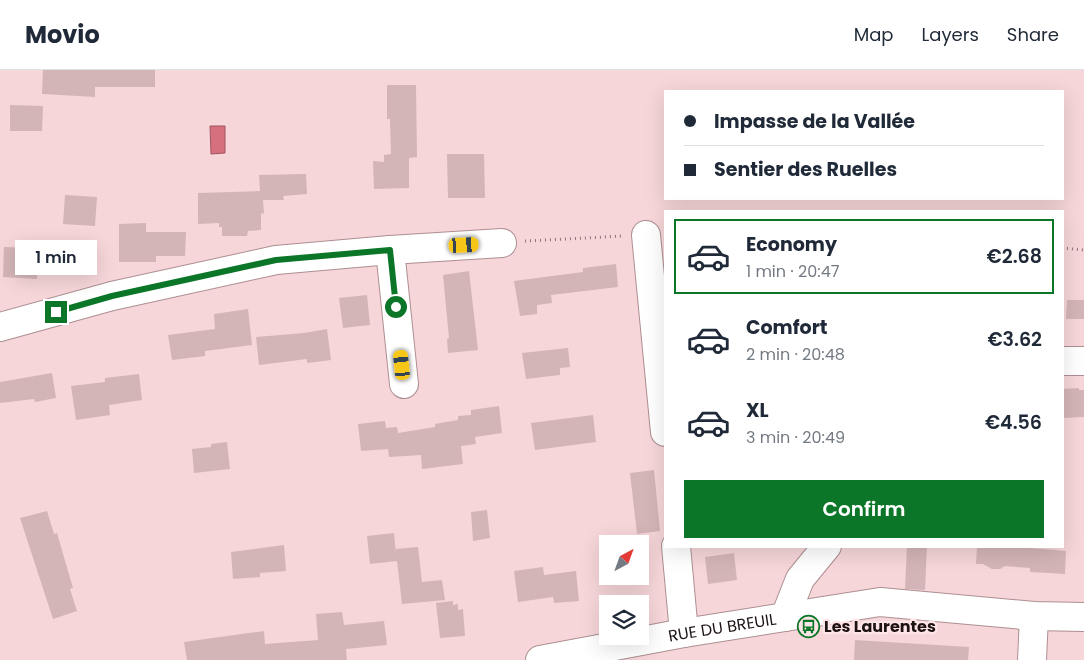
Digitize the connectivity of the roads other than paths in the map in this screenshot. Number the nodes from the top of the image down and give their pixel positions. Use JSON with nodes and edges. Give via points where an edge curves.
{"nodes":[{"id":1,"x":646,"y":235,"type":"road end"},
{"id":2,"x":502,"y":242,"type":"road end"},
{"id":3,"x":390,"y":250,"type":"junction"},
{"id":4,"x":0,"y":327,"type":"edge"},
{"id":5,"x":1064,"y":361,"type":"edge"},
{"id":6,"x":1084,"y":361,"type":"edge"},
{"id":7,"x":404,"y":384,"type":"dead end"},
{"id":8,"x":664,"y":422,"type":"edge"},
{"id":9,"x":676,"y":548,"type":"edge"},
{"id":10,"x":825,"y":548,"type":"edge"},
{"id":11,"x":1034,"y":616,"type":"junction"},
{"id":12,"x":785,"y":617,"type":"junction"},
{"id":13,"x":1084,"y":617,"type":"edge"},
{"id":14,"x":684,"y":633,"type":"junction"},
{"id":15,"x":540,"y":660,"type":"edge"},
{"id":16,"x":1032,"y":660,"type":"edge"}],
"edges":[{"from":1,"to":8,"type":"street"},
{"from":2,"to":3,"type":"street"},
{"from":3,"to":4,"type":"street","via":[[276,260],[112,296]]},
{"from":3,"to":7,"type":"street"},
{"from":5,"to":6,"type":"street"},
{"from":9,"to":14,"type":"street"},
{"from":10,"to":12,"type":"street","via":[[800,579]]},
{"from":11,"to":12,"type":"street","name":"RUE DU BREUIL","via":[[880,602]]},
{"from":11,"to":13,"type":"street","name":"RUE DU BREUIL"},
{"from":11,"to":16,"type":"street"},
{"from":12,"to":14,"type":"street","name":"RUE DU BREUIL"},
{"from":14,"to":15,"type":"street","name":"RUE DU BREUIL"}]}
